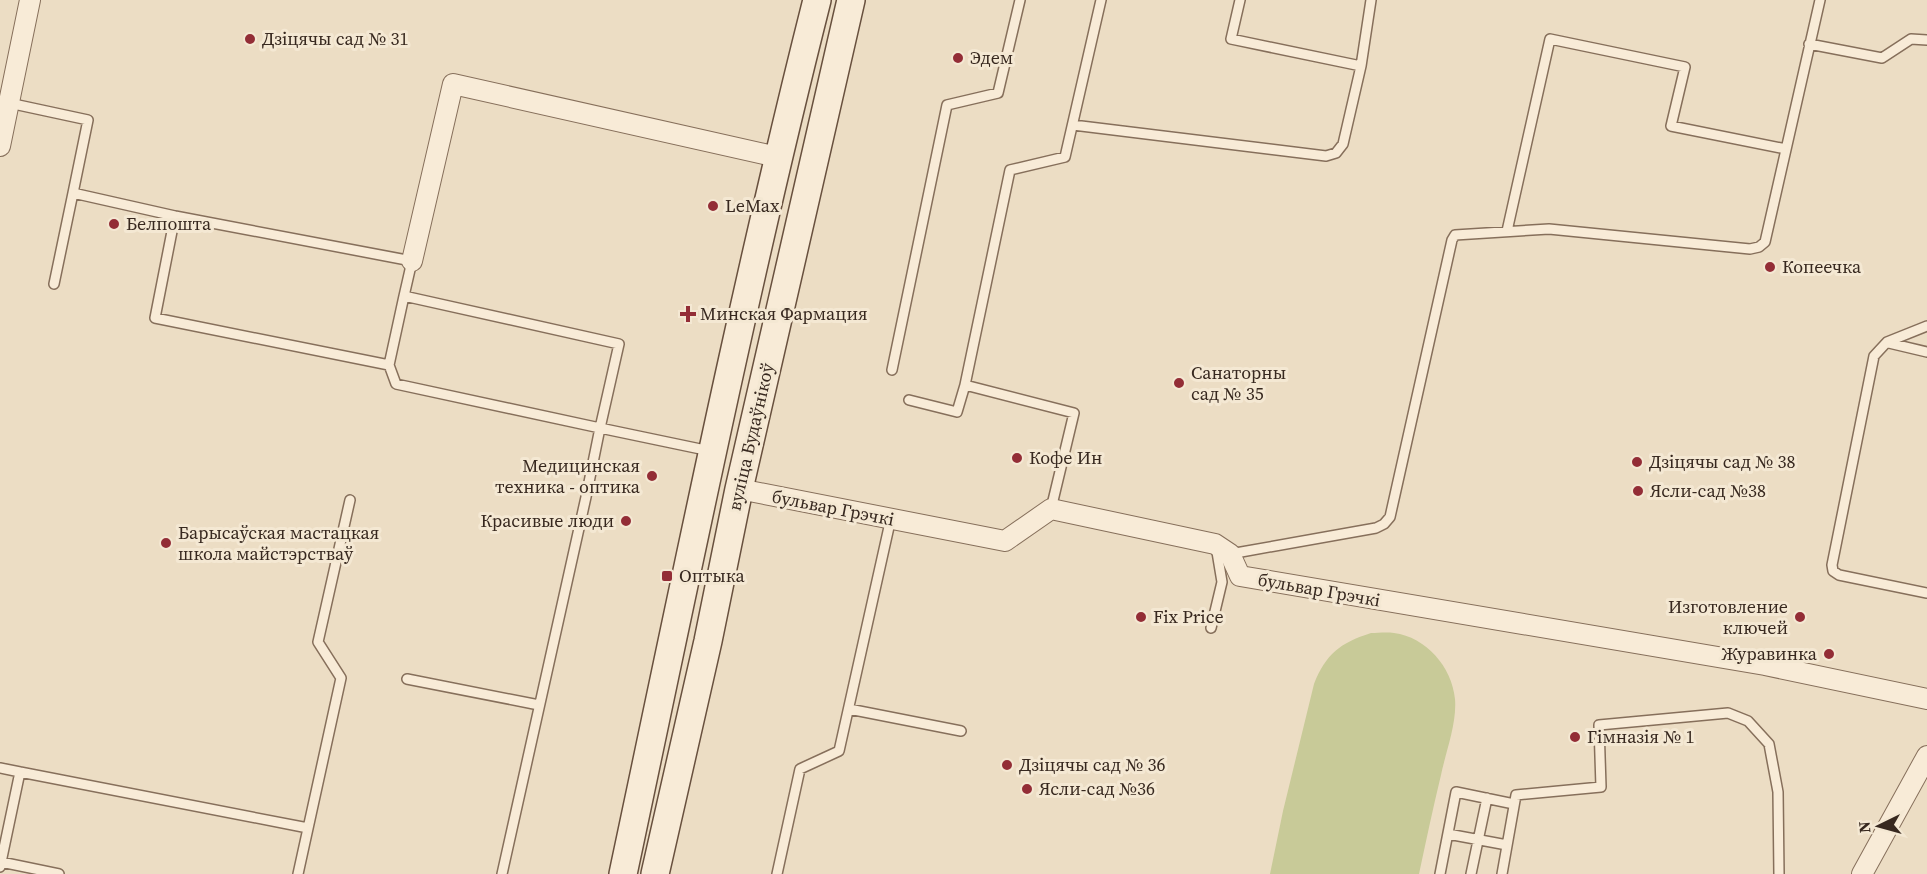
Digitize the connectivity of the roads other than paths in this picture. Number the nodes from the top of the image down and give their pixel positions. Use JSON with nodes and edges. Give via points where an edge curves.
{"nodes":[{"id":1,"x":30,"y":0,"type":"edge"},
{"id":2,"x":817,"y":0,"type":"edge"},
{"id":3,"x":851,"y":0,"type":"edge"},
{"id":4,"x":1020,"y":0,"type":"edge"},
{"id":5,"x":1101,"y":0,"type":"edge"},
{"id":6,"x":1240,"y":0,"type":"edge"},
{"id":7,"x":1371,"y":0,"type":"edge"},
{"id":8,"x":1820,"y":0,"type":"edge"},
{"id":9,"x":1927,"y":40,"type":"edge"},
{"id":10,"x":1809,"y":44,"type":"junction"},
{"id":11,"x":1361,"y":66,"type":"junction"},
{"id":12,"x":9,"y":103,"type":"junction"},
{"id":13,"x":1073,"y":125,"type":"junction"},
{"id":14,"x":0,"y":146,"type":"edge"},
{"id":15,"x":1786,"y":149,"type":"junction"},
{"id":16,"x":777,"y":157,"type":"junction"},
{"id":17,"x":813,"y":164,"type":"junction"},
{"id":18,"x":73,"y":193,"type":"junction"},
{"id":19,"x":175,"y":216,"type":"junction"},
{"id":20,"x":1507,"y":231,"type":"junction"},
{"id":21,"x":412,"y":261,"type":"junction"},
{"id":22,"x":54,"y":284,"type":"dead end"},
{"id":23,"x":404,"y":296,"type":"junction"},
{"id":24,"x":1927,"y":326,"type":"edge"},
{"id":25,"x":1887,"y":342,"type":"junction"},
{"id":26,"x":1927,"y":352,"type":"edge"},
{"id":27,"x":389,"y":365,"type":"junction"},
{"id":28,"x":892,"y":370,"type":"dead end"},
{"id":29,"x":965,"y":385,"type":"junction"},
{"id":30,"x":909,"y":400,"type":"dead end"},
{"id":31,"x":600,"y":428,"type":"junction"},
{"id":32,"x":712,"y":451,"type":"junction"},
{"id":33,"x":739,"y":489,"type":"junction"},
{"id":34,"x":350,"y":500,"type":"dead end"},
{"id":35,"x":1051,"y":508,"type":"junction"},
{"id":36,"x":891,"y":518,"type":"junction"},
{"id":37,"x":1223,"y":549,"type":"junction"},
{"id":38,"x":1927,"y":592,"type":"edge"},
{"id":39,"x":1211,"y":628,"type":"dead end"},
{"id":40,"x":674,"y":633,"type":"junction"},
{"id":41,"x":708,"y":641,"type":"junction"},
{"id":42,"x":406,"y":679,"type":"dead end"},
{"id":43,"x":1927,"y":699,"type":"edge"},
{"id":44,"x":539,"y":705,"type":"junction"},
{"id":45,"x":849,"y":709,"type":"junction"},
{"id":46,"x":961,"y":731,"type":"dead end"},
{"id":47,"x":1927,"y":756,"type":"edge"},
{"id":48,"x":0,"y":768,"type":"edge"},
{"id":49,"x":20,"y":772,"type":"junction"},
{"id":50,"x":1487,"y":798,"type":"junction"},
{"id":51,"x":1514,"y":804,"type":"junction"},
{"id":52,"x":308,"y":828,"type":"junction"},
{"id":53,"x":1448,"y":834,"type":"junction"},
{"id":54,"x":1478,"y":840,"type":"junction"},
{"id":55,"x":1507,"y":845,"type":"junction"},
{"id":56,"x":1,"y":864,"type":"edge"},
{"id":57,"x":59,"y":874,"type":"edge"},
{"id":58,"x":298,"y":874,"type":"edge"},
{"id":59,"x":502,"y":874,"type":"edge"},
{"id":60,"x":623,"y":874,"type":"edge"},
{"id":61,"x":655,"y":874,"type":"edge"},
{"id":62,"x":777,"y":874,"type":"edge"},
{"id":63,"x":1440,"y":874,"type":"edge"},
{"id":64,"x":1471,"y":874,"type":"edge"},
{"id":65,"x":1502,"y":874,"type":"edge"},
{"id":66,"x":1779,"y":874,"type":"edge"},
{"id":67,"x":1862,"y":874,"type":"edge"}],
"edges":[{"from":1,"to":12,"type":"street"},
{"from":2,"to":16,"type":"street","name":"вуліца Будаўнікоў"},
{"from":3,"to":17,"type":"street","name":"вуліца Будаўнікоў"},
{"from":4,"to":28,"type":"lane","via":[[998,93],[947,105]]},
{"from":5,"to":13,"type":"lane"},
{"from":6,"to":11,"type":"lane","via":[[1231,39]]},
{"from":7,"to":11,"type":"lane"},
{"from":8,"to":10,"type":"lane"},
{"from":9,"to":10,"type":"lane","via":[[1911,39],[1882,58]]},
{"from":10,"to":15,"type":"lane"},
{"from":11,"to":13,"type":"lane","via":[[1343,144],[1336,153],[1326,156]]},
{"from":12,"to":14,"type":"street"},
{"from":12,"to":18,"type":"lane","via":[[88,120]]},
{"from":13,"to":29,"type":"lane","via":[[1065,157],[1010,170]]},
{"from":15,"to":20,"type":"lane","via":[[1765,242],[1759,248],[1549,228]]},
{"from":15,"to":20,"type":"lane","via":[[1671,126],[1684,67],[1550,39]]},
{"from":16,"to":17,"type":"street"},
{"from":16,"to":21,"type":"street","via":[[453,84]]},
{"from":16,"to":32,"type":"street","name":"вуліца Будаўнікоў"},
{"from":17,"to":33,"type":"street","name":"вуліца Будаўнікоў"},
{"from":18,"to":19,"type":"lane"},
{"from":18,"to":22,"type":"lane"},
{"from":19,"to":21,"type":"lane"},
{"from":19,"to":27,"type":"lane","via":[[155,318]]},
{"from":20,"to":37,"type":"lane","via":[[1455,235],[1452,240],[1390,517],[1384,524]]},
{"from":21,"to":23,"type":"lane"},
{"from":23,"to":27,"type":"lane"},
{"from":23,"to":31,"type":"lane","via":[[619,344]]},
{"from":24,"to":25,"type":"lane"},
{"from":25,"to":26,"type":"lane"},
{"from":25,"to":38,"type":"lane","via":[[1874,356],[1833,571]]},
{"from":27,"to":31,"type":"lane","via":[[396,384]]},
{"from":29,"to":30,"type":"lane","via":[[957,412]]},
{"from":29,"to":35,"type":"lane","via":[[1074,413]]},
{"from":31,"to":32,"type":"lane"},
{"from":31,"to":44,"type":"lane"},
{"from":32,"to":40,"type":"street","name":"вуліца Будаўнікоў"},
{"from":33,"to":36,"type":"street","name":"бульвар Грэчкі"},
{"from":33,"to":41,"type":"street","name":"вуліца Будаўнікоў"},
{"from":34,"to":52,"type":"lane","via":[[318,642],[341,678]]},
{"from":35,"to":36,"type":"street","name":"бульвар Грэчкі","via":[[1005,541]]},
{"from":35,"to":37,"type":"street"},
{"from":36,"to":45,"type":"lane"},
{"from":37,"to":39,"type":"lane","via":[[1222,582]]},
{"from":37,"to":43,"type":"street","name":"бульвар Грэчкі","via":[[1240,576],[1765,664]]},
{"from":40,"to":41,"type":"street"},
{"from":40,"to":60,"type":"street","name":"вуліца Будаўнікоў"},
{"from":41,"to":61,"type":"street","name":"вуліца Будаўнікоў"},
{"from":42,"to":44,"type":"lane"},
{"from":44,"to":59,"type":"lane"},
{"from":45,"to":46,"type":"lane"},
{"from":45,"to":62,"type":"lane","via":[[839,751],[800,769]]},
{"from":47,"to":67,"type":"street"},
{"from":48,"to":49,"type":"lane"},
{"from":49,"to":52,"type":"lane"},
{"from":49,"to":56,"type":"lane"},
{"from":50,"to":51,"type":"lane"},
{"from":50,"to":53,"type":"lane","via":[[1456,792]]},
{"from":50,"to":54,"type":"lane"},
{"from":51,"to":55,"type":"lane"},
{"from":51,"to":66,"type":"lane","via":[[1516,795],[1601,787],[1599,725],[1728,713],[1748,721],[1769,744],[1778,792]]},
{"from":52,"to":58,"type":"lane"},
{"from":53,"to":54,"type":"lane"},
{"from":53,"to":63,"type":"lane"},
{"from":54,"to":55,"type":"lane"},
{"from":54,"to":64,"type":"lane"},
{"from":55,"to":65,"type":"lane"},
{"from":56,"to":57,"type":"lane"}]}
